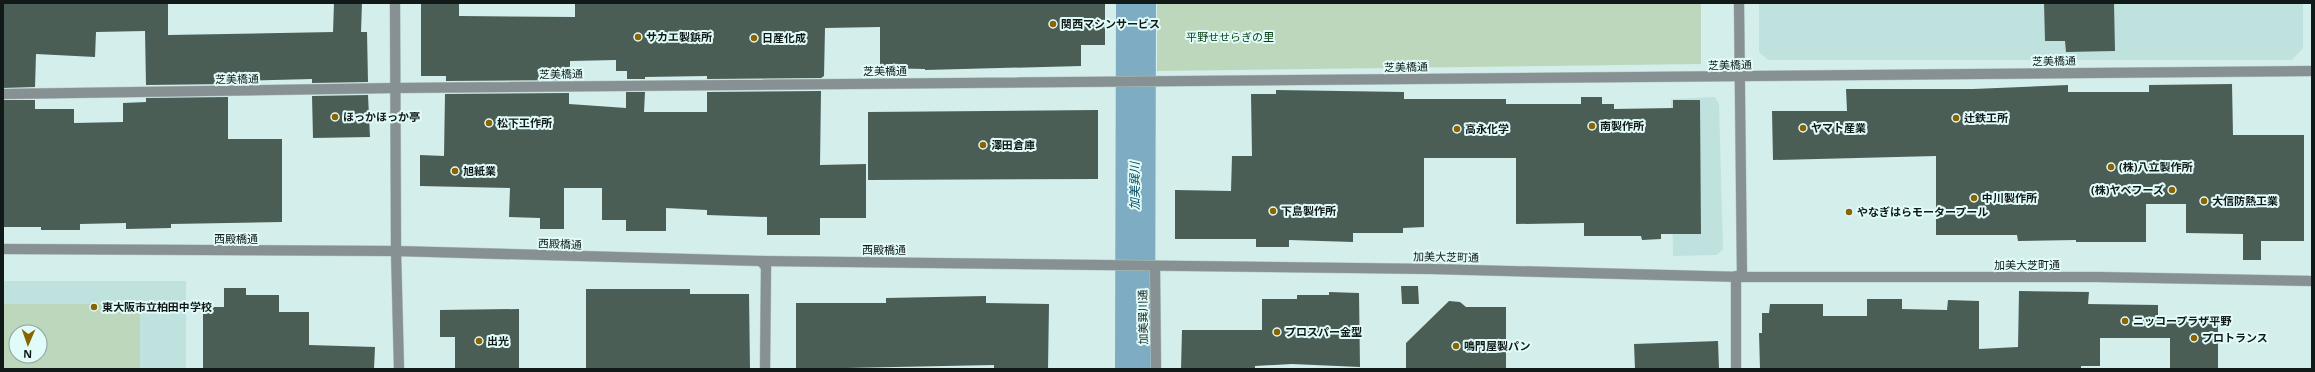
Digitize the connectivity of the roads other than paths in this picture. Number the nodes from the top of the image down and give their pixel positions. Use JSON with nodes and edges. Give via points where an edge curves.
{"nodes":[{"id":1,"x":395,"y":3,"type":"edge"},
{"id":2,"x":1739,"y":3,"type":"edge"},
{"id":3,"x":2312,"y":71,"type":"edge"},
{"id":4,"x":1740,"y":76,"type":"junction"},
{"id":5,"x":396,"y":88,"type":"junction"},
{"id":6,"x":3,"y":94,"type":"edge"},
{"id":7,"x":3,"y":249,"type":"edge"},
{"id":8,"x":396,"y":251,"type":"junction"},
{"id":9,"x":761,"y":262,"type":"junction"},
{"id":10,"x":1143,"y":265,"type":"joint"},
{"id":11,"x":1155,"y":266,"type":"junction"},
{"id":12,"x":1739,"y":276,"type":"junction"},
{"id":13,"x":2312,"y":282,"type":"edge"},
{"id":14,"x":399,"y":369,"type":"edge"},
{"id":15,"x":765,"y":369,"type":"edge"},
{"id":16,"x":1156,"y":369,"type":"edge"},
{"id":17,"x":1736,"y":369,"type":"edge"}],
"edges":[{"from":1,"to":5,"type":"street"},
{"from":2,"to":4,"type":"street"},
{"from":3,"to":4,"type":"street","name":"芝美橋通"},
{"from":4,"to":5,"type":"street","name":"芝美橋通"},
{"from":4,"to":12,"type":"street"},
{"from":5,"to":6,"type":"street","name":"芝美橋通"},
{"from":5,"to":8,"type":"street"},
{"from":7,"to":8,"type":"street","name":"西殿橋通"},
{"from":8,"to":9,"type":"street","name":"西殿橋通"},
{"from":8,"to":14,"type":"street"},
{"from":9,"to":10,"type":"street","name":"西殿橋通"},
{"from":9,"to":15,"type":"street","via":[[766,267]]},
{"from":10,"to":11,"type":"street","name":"加美大芝町通"},
{"from":11,"to":12,"type":"street","name":"加美大芝町通"},
{"from":11,"to":16,"type":"street","name":"加美巽川通"},
{"from":12,"to":13,"type":"street","name":"加美大芝町通","via":[[2098,277]]},
{"from":12,"to":17,"type":"street"}]}
